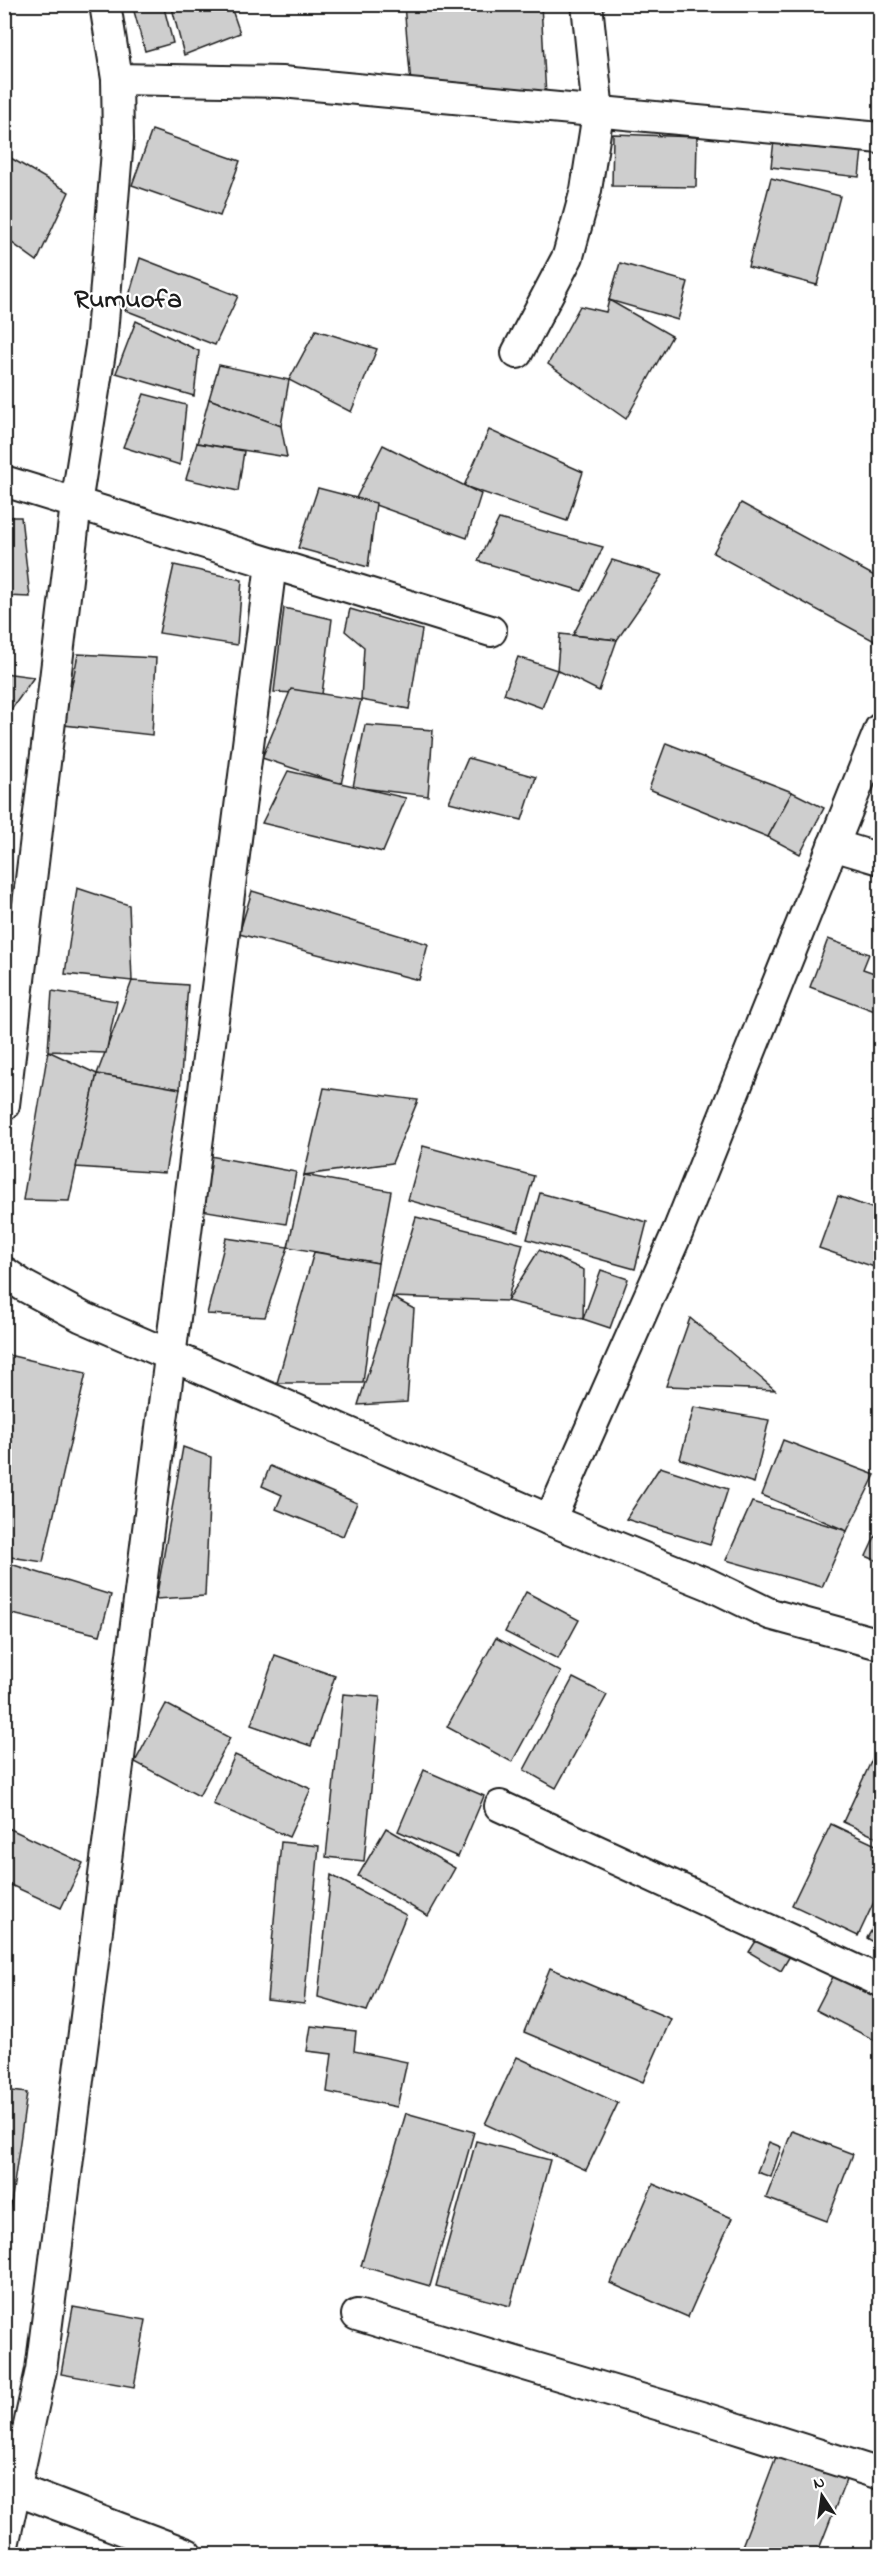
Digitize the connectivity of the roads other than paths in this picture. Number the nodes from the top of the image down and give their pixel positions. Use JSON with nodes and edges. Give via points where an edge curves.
{"nodes":[{"id":1,"x":105,"y":4,"type":"edge"},
{"id":2,"x":587,"y":4,"type":"edge"},
{"id":3,"x":117,"y":79,"type":"junction"},
{"id":4,"x":598,"y":112,"type":"junction"},
{"id":5,"x":880,"y":138,"type":"edge"},
{"id":6,"x":517,"y":353,"type":"dead end"},
{"id":7,"x":4,"y":481,"type":"edge"},
{"id":8,"x":76,"y":504,"type":"junction"},
{"id":9,"x":271,"y":564,"type":"junction"},
{"id":10,"x":491,"y":631,"type":"dead end"},
{"id":11,"x":880,"y":729,"type":"edge"},
{"id":12,"x":833,"y":845,"type":"junction"},
{"id":13,"x":880,"y":859,"type":"edge"},
{"id":14,"x":4,"y":1105,"type":"edge"},
{"id":15,"x":4,"y":1272,"type":"edge"},
{"id":16,"x":172,"y":1357,"type":"junction"},
{"id":17,"x":550,"y":1520,"type":"junction"},
{"id":18,"x":880,"y":1644,"type":"edge"},
{"id":19,"x":500,"y":1806,"type":"dead end"},
{"id":20,"x":880,"y":1981,"type":"edge"},
{"id":21,"x":357,"y":2315,"type":"dead end"},
{"id":22,"x":880,"y":2474,"type":"edge"},
{"id":23,"x":16,"y":2490,"type":"junction"},
{"id":24,"x":4,"y":2541,"type":"edge"},
{"id":25,"x":187,"y":2554,"type":"edge"}],
"edges":[{"from":1,"to":3,"type":"street"},
{"from":2,"to":4,"type":"street"},
{"from":3,"to":4,"type":"street","via":[[282,82]]},
{"from":3,"to":8,"type":"street","via":[[118,139],[101,346]]},
{"from":4,"to":5,"type":"street"},
{"from":4,"to":6,"type":"street","via":[[586,190],[568,256]]},
{"from":7,"to":8,"type":"street"},
{"from":8,"to":9,"type":"street"},
{"from":8,"to":14,"type":"street"},
{"from":9,"to":10,"type":"street"},
{"from":9,"to":16,"type":"street"},
{"from":11,"to":12,"type":"street"},
{"from":12,"to":13,"type":"street"},
{"from":12,"to":17,"type":"street","via":[[678,1232]]},
{"from":15,"to":16,"type":"street","via":[[82,1317]]},
{"from":16,"to":17,"type":"street"},
{"from":16,"to":23,"type":"street","via":[[41,2370]]},
{"from":17,"to":18,"type":"street","via":[[708,1584],[770,1614]]},
{"from":19,"to":20,"type":"street"},
{"from":21,"to":22,"type":"street"},
{"from":23,"to":24,"type":"street"},
{"from":23,"to":25,"type":"street"}]}
